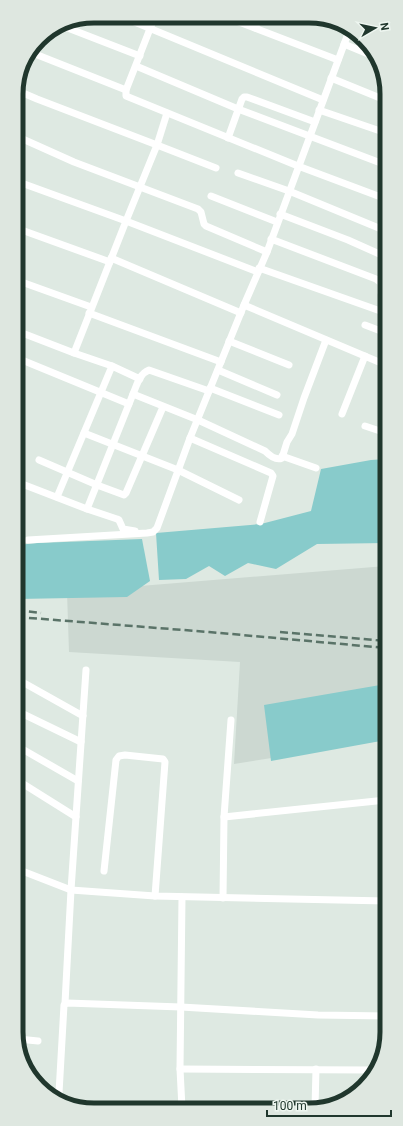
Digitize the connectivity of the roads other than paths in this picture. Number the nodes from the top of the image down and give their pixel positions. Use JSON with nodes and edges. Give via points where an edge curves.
{"nodes":[{"id":1,"x":137,"y":23,"type":"edge"},
{"id":2,"x":153,"y":23,"type":"edge"},
{"id":3,"x":242,"y":23,"type":"edge"},
{"id":4,"x":257,"y":23,"type":"edge"},
{"id":5,"x":67,"y":28,"type":"edge"},
{"id":6,"x":255,"y":28,"type":"junction"},
{"id":7,"x":151,"y":29,"type":"junction"},
{"id":8,"x":348,"y":35,"type":"edge"},
{"id":9,"x":344,"y":44,"type":"junction"},
{"id":10,"x":367,"y":53,"type":"edge"},
{"id":11,"x":36,"y":54,"type":"edge"},
{"id":12,"x":140,"y":56,"type":"junction"},
{"id":13,"x":338,"y":60,"type":"junction"},
{"id":14,"x":136,"y":66,"type":"junction"},
{"id":15,"x":331,"y":78,"type":"junction"},
{"id":16,"x":126,"y":90,"type":"junction"},
{"id":17,"x":23,"y":93,"type":"edge"},
{"id":18,"x":380,"y":98,"type":"edge"},
{"id":19,"x":323,"y":100,"type":"junction"},
{"id":20,"x":238,"y":109,"type":"junction"},
{"id":21,"x":319,"y":110,"type":"junction"},
{"id":22,"x":167,"y":113,"type":"junction"},
{"id":23,"x":315,"y":122,"type":"junction"},
{"id":24,"x":380,"y":131,"type":"edge"},
{"id":25,"x":309,"y":137,"type":"junction"},
{"id":26,"x":228,"y":138,"type":"junction"},
{"id":27,"x":23,"y":139,"type":"edge"},
{"id":28,"x":157,"y":145,"type":"junction"},
{"id":29,"x":380,"y":163,"type":"edge"},
{"id":30,"x":298,"y":166,"type":"junction"},
{"id":31,"x":216,"y":168,"type":"dead end"},
{"id":32,"x":238,"y":173,"type":"dead end"},
{"id":33,"x":23,"y":184,"type":"edge"},
{"id":34,"x":140,"y":187,"type":"junction"},
{"id":35,"x":289,"y":191,"type":"junction"},
{"id":36,"x":211,"y":196,"type":"dead end"},
{"id":37,"x":380,"y":197,"type":"edge"},
{"id":38,"x":280,"y":214,"type":"junction"},
{"id":39,"x":126,"y":221,"type":"junction"},
{"id":40,"x":277,"y":222,"type":"junction"},
{"id":41,"x":380,"y":229,"type":"edge"},
{"id":42,"x":23,"y":230,"type":"edge"},
{"id":43,"x":271,"y":239,"type":"junction"},
{"id":44,"x":267,"y":252,"type":"junction"},
{"id":45,"x":380,"y":253,"type":"edge"},
{"id":46,"x":110,"y":260,"type":"junction"},
{"id":47,"x":258,"y":270,"type":"junction"},
{"id":48,"x":380,"y":282,"type":"edge"},
{"id":49,"x":23,"y":283,"type":"edge"},
{"id":50,"x":244,"y":305,"type":"junction"},
{"id":51,"x":90,"y":310,"type":"junction"},
{"id":52,"x":380,"y":311,"type":"edge"},
{"id":53,"x":241,"y":313,"type":"junction"},
{"id":54,"x":365,"y":326,"type":"dead end"},
{"id":55,"x":380,"y":331,"type":"edge"},
{"id":56,"x":23,"y":334,"type":"edge"},
{"id":57,"x":326,"y":340,"type":"junction"},
{"id":58,"x":229,"y":342,"type":"junction"},
{"id":59,"x":74,"y":353,"type":"junction"},
{"id":60,"x":365,"y":356,"type":"junction"},
{"id":61,"x":23,"y":360,"type":"edge"},
{"id":62,"x":221,"y":362,"type":"junction"},
{"id":63,"x":380,"y":362,"type":"edge"},
{"id":64,"x":289,"y":365,"type":"dead end"},
{"id":65,"x":112,"y":366,"type":"junction"},
{"id":66,"x":218,"y":370,"type":"junction"},
{"id":67,"x":140,"y":379,"type":"junction"},
{"id":68,"x":210,"y":389,"type":"junction"},
{"id":69,"x":101,"y":393,"type":"junction"},
{"id":70,"x":132,"y":394,"type":"junction"},
{"id":71,"x":278,"y":395,"type":"dead end"},
{"id":72,"x":129,"y":404,"type":"junction"},
{"id":73,"x":163,"y":407,"type":"junction"},
{"id":74,"x":342,"y":414,"type":"dead end"},
{"id":75,"x":279,"y":415,"type":"dead end"},
{"id":76,"x":198,"y":420,"type":"junction"},
{"id":77,"x":365,"y":426,"type":"dead end"},
{"id":78,"x":380,"y":431,"type":"edge"},
{"id":79,"x":84,"y":433,"type":"junction"},
{"id":80,"x":190,"y":438,"type":"junction"},
{"id":81,"x":113,"y":444,"type":"junction"},
{"id":82,"x":142,"y":456,"type":"junction"},
{"id":83,"x":282,"y":456,"type":"junction"},
{"id":84,"x":39,"y":460,"type":"dead end"},
{"id":85,"x":316,"y":468,"type":"dead end"},
{"id":86,"x":178,"y":470,"type":"junction"},
{"id":87,"x":67,"y":472,"type":"junction"},
{"id":88,"x":23,"y":484,"type":"edge"},
{"id":89,"x":97,"y":485,"type":"junction"},
{"id":90,"x":57,"y":497,"type":"junction"},
{"id":91,"x":239,"y":500,"type":"dead end"},
{"id":92,"x":87,"y":509,"type":"junction"},
{"id":93,"x":260,"y":522,"type":"dead end"},
{"id":94,"x":147,"y":533,"type":"junction"},
{"id":95,"x":28,"y":540,"type":"dead end"},
{"id":96,"x":86,"y":670,"type":"dead end"},
{"id":97,"x":23,"y":682,"type":"edge"},
{"id":98,"x":23,"y":714,"type":"edge"},
{"id":99,"x":83,"y":716,"type":"junction"},
{"id":100,"x":231,"y":720,"type":"dead end"},
{"id":101,"x":81,"y":742,"type":"junction"},
{"id":102,"x":23,"y":749,"type":"edge"},
{"id":103,"x":78,"y":781,"type":"junction"},
{"id":104,"x":23,"y":784,"type":"edge"},
{"id":105,"x":380,"y":801,"type":"edge"},
{"id":106,"x":76,"y":817,"type":"junction"},
{"id":107,"x":224,"y":817,"type":"junction"},
{"id":108,"x":23,"y":871,"type":"edge"},
{"id":109,"x":104,"y":871,"type":"dead end"},
{"id":110,"x":71,"y":890,"type":"junction"},
{"id":111,"x":155,"y":896,"type":"junction"},
{"id":112,"x":182,"y":897,"type":"junction"},
{"id":113,"x":223,"y":898,"type":"junction"},
{"id":114,"x":380,"y":902,"type":"edge"},
{"id":115,"x":65,"y":1003,"type":"junction"},
{"id":116,"x":181,"y":1007,"type":"junction"},
{"id":117,"x":380,"y":1016,"type":"edge"},
{"id":118,"x":24,"y":1040,"type":"edge"},
{"id":119,"x":38,"y":1041,"type":"dead end"},
{"id":120,"x":180,"y":1069,"type":"junction"},
{"id":121,"x":316,"y":1069,"type":"junction"},
{"id":122,"x":369,"y":1070,"type":"edge"},
{"id":123,"x":56,"y":1091,"type":"edge"},
{"id":124,"x":315,"y":1102,"type":"edge"},
{"id":125,"x":182,"y":1103,"type":"edge"}],
"edges":[{"from":1,"to":7,"type":"street"},
{"from":2,"to":7,"type":"street"},
{"from":3,"to":6,"type":"street"},
{"from":4,"to":6,"type":"street"},
{"from":5,"to":12,"type":"street"},
{"from":6,"to":13,"type":"street"},
{"from":7,"to":12,"type":"street"},
{"from":7,"to":19,"type":"street"},
{"from":8,"to":9,"type":"street"},
{"from":9,"to":10,"type":"street"},
{"from":9,"to":13,"type":"street"},
{"from":11,"to":16,"type":"street"},
{"from":12,"to":14,"type":"street"},
{"from":13,"to":15,"type":"street"},
{"from":14,"to":16,"type":"street"},
{"from":14,"to":20,"type":"street"},
{"from":15,"to":18,"type":"street"},
{"from":15,"to":19,"type":"street"},
{"from":16,"to":22,"type":"street","via":[[125,94],[128,97]]},
{"from":17,"to":28,"type":"street"},
{"from":19,"to":21,"type":"street"},
{"from":20,"to":23,"type":"street","via":[[242,99],[247,97]]},
{"from":20,"to":25,"type":"street"},
{"from":20,"to":26,"type":"street"},
{"from":21,"to":23,"type":"street"},
{"from":21,"to":24,"type":"street"},
{"from":22,"to":26,"type":"street"},
{"from":22,"to":28,"type":"street"},
{"from":23,"to":25,"type":"street"},
{"from":25,"to":29,"type":"street"},
{"from":25,"to":30,"type":"street"},
{"from":26,"to":30,"type":"street"},
{"from":27,"to":34,"type":"street"},
{"from":28,"to":31,"type":"street"},
{"from":28,"to":34,"type":"street"},
{"from":30,"to":35,"type":"street"},
{"from":30,"to":37,"type":"street"},
{"from":32,"to":35,"type":"street"},
{"from":33,"to":39,"type":"street"},
{"from":34,"to":39,"type":"street"},
{"from":34,"to":44,"type":"street","via":[[198,209],[206,226]]},
{"from":35,"to":38,"type":"street"},
{"from":35,"to":41,"type":"street"},
{"from":36,"to":40,"type":"street"},
{"from":38,"to":40,"type":"street"},
{"from":38,"to":45,"type":"street"},
{"from":39,"to":46,"type":"street"},
{"from":39,"to":47,"type":"street"},
{"from":40,"to":43,"type":"street"},
{"from":42,"to":46,"type":"street"},
{"from":43,"to":44,"type":"street"},
{"from":43,"to":48,"type":"street"},
{"from":44,"to":47,"type":"street"},
{"from":46,"to":51,"type":"street"},
{"from":46,"to":53,"type":"street"},
{"from":47,"to":50,"type":"street"},
{"from":47,"to":52,"type":"street"},
{"from":49,"to":51,"type":"street"},
{"from":50,"to":53,"type":"street"},
{"from":50,"to":57,"type":"street"},
{"from":51,"to":59,"type":"street"},
{"from":51,"to":62,"type":"street"},
{"from":53,"to":58,"type":"street"},
{"from":54,"to":55,"type":"street"},
{"from":56,"to":59,"type":"street"},
{"from":57,"to":60,"type":"street"},
{"from":57,"to":83,"type":"street"},
{"from":58,"to":62,"type":"street"},
{"from":58,"to":64,"type":"street"},
{"from":59,"to":65,"type":"street"},
{"from":60,"to":63,"type":"street"},
{"from":60,"to":74,"type":"street"},
{"from":61,"to":69,"type":"street"},
{"from":62,"to":66,"type":"street"},
{"from":65,"to":67,"type":"street"},
{"from":65,"to":69,"type":"street"},
{"from":66,"to":68,"type":"street"},
{"from":66,"to":71,"type":"street"},
{"from":67,"to":68,"type":"street","via":[[144,372],[149,370]]},
{"from":67,"to":70,"type":"street"},
{"from":68,"to":75,"type":"street"},
{"from":68,"to":76,"type":"street"},
{"from":69,"to":72,"type":"street"},
{"from":69,"to":79,"type":"street"},
{"from":70,"to":72,"type":"street"},
{"from":70,"to":73,"type":"street"},
{"from":72,"to":81,"type":"street"},
{"from":73,"to":76,"type":"street"},
{"from":73,"to":82,"type":"street"},
{"from":76,"to":80,"type":"street"},
{"from":76,"to":83,"type":"street","via":[[278,459]]},
{"from":77,"to":78,"type":"street"},
{"from":79,"to":81,"type":"street"},
{"from":79,"to":87,"type":"street"},
{"from":80,"to":86,"type":"street"},
{"from":80,"to":93,"type":"street","via":[[271,473],[273,476]]},
{"from":81,"to":82,"type":"street"},
{"from":81,"to":89,"type":"street"},
{"from":82,"to":86,"type":"street"},
{"from":82,"to":89,"type":"street","via":[[125,494]]},
{"from":83,"to":85,"type":"street"},
{"from":84,"to":87,"type":"street"},
{"from":86,"to":91,"type":"street"},
{"from":86,"to":94,"type":"street","via":[[157,528]]},
{"from":87,"to":89,"type":"street"},
{"from":87,"to":90,"type":"street"},
{"from":88,"to":90,"type":"street"},
{"from":89,"to":92,"type":"street"},
{"from":90,"to":92,"type":"street"},
{"from":92,"to":94,"type":"street","via":[[119,520],[124,529]]},
{"from":94,"to":95,"type":"street"},
{"from":96,"to":99,"type":"street"},
{"from":97,"to":99,"type":"street"},
{"from":98,"to":101,"type":"street"},
{"from":99,"to":101,"type":"street"},
{"from":100,"to":107,"type":"street"},
{"from":101,"to":103,"type":"street"},
{"from":102,"to":103,"type":"street"},
{"from":103,"to":106,"type":"street"},
{"from":104,"to":106,"type":"street"},
{"from":105,"to":107,"type":"street"},
{"from":106,"to":110,"type":"street"},
{"from":107,"to":113,"type":"street"},
{"from":108,"to":110,"type":"street"},
{"from":109,"to":111,"type":"street","via":[[116,760],[119,756],[125,755],[163,759],[165,762]]},
{"from":110,"to":111,"type":"street"},
{"from":110,"to":115,"type":"street"},
{"from":111,"to":112,"type":"street"},
{"from":112,"to":113,"type":"street"},
{"from":112,"to":116,"type":"street"},
{"from":113,"to":114,"type":"street"},
{"from":115,"to":116,"type":"street"},
{"from":115,"to":123,"type":"street"},
{"from":116,"to":117,"type":"street"},
{"from":116,"to":120,"type":"street"},
{"from":118,"to":119,"type":"street"},
{"from":120,"to":121,"type":"street"},
{"from":120,"to":125,"type":"street"},
{"from":121,"to":122,"type":"street"},
{"from":121,"to":124,"type":"street"}]}
